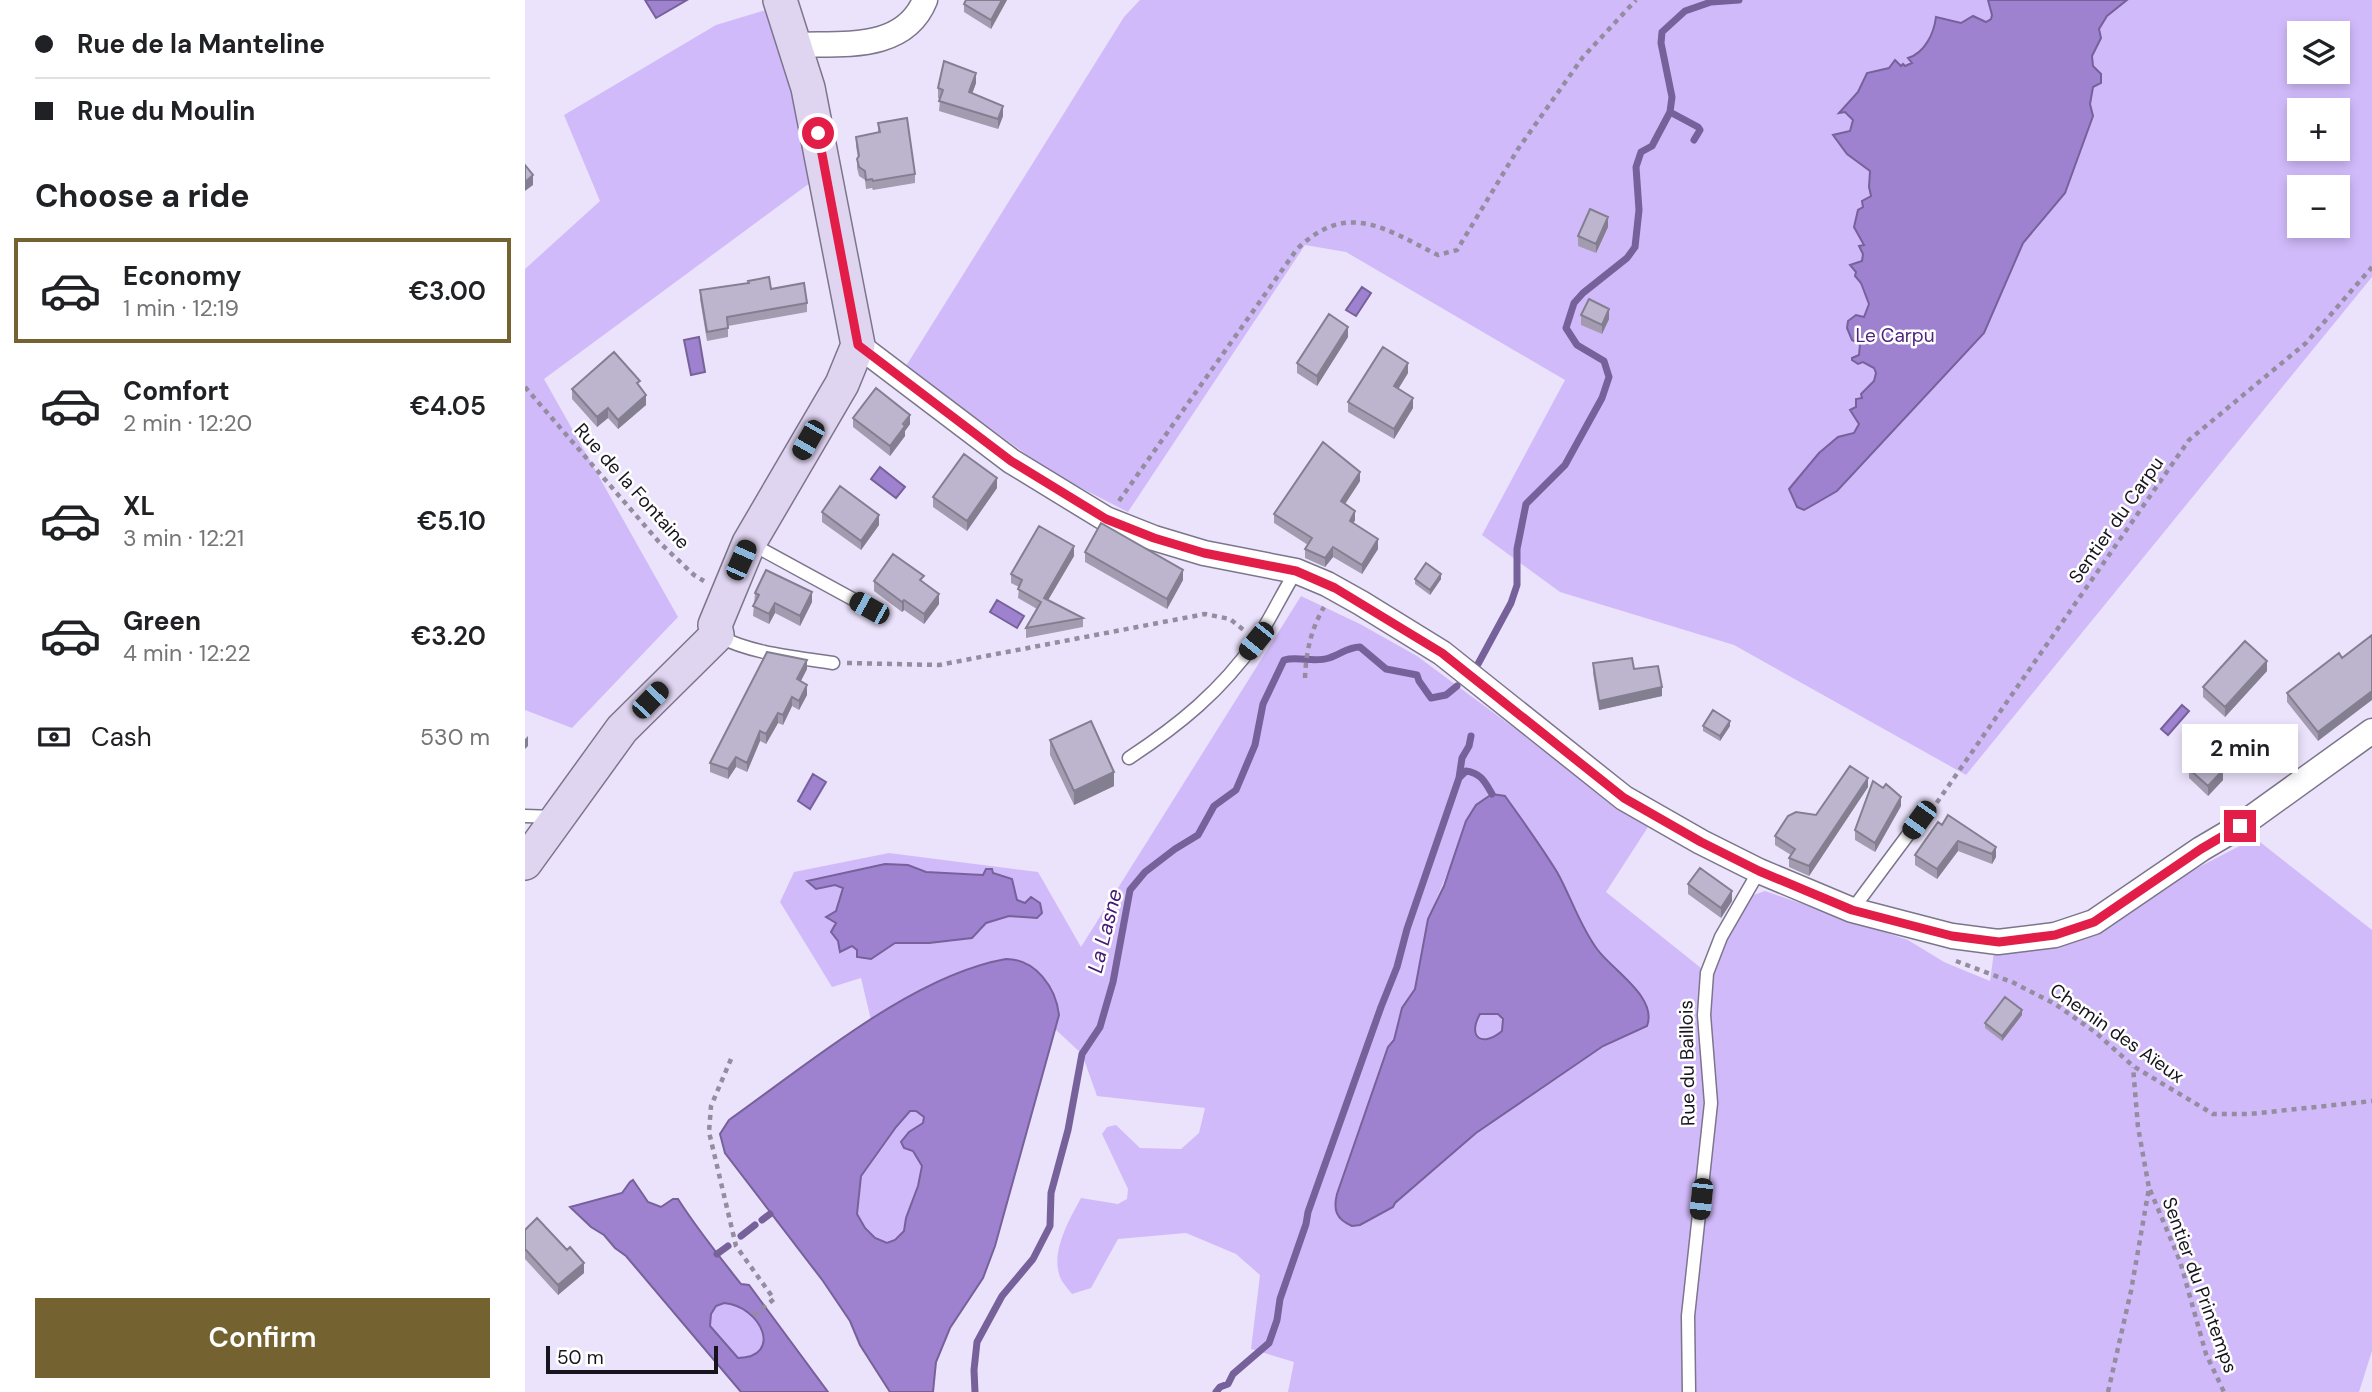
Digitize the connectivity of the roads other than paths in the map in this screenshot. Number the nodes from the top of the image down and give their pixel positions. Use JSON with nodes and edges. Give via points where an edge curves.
{"nodes":[{"id":1,"x":780,"y":0,"type":"edge"},
{"id":2,"x":925,"y":0,"type":"edge"},
{"id":3,"x":796,"y":45,"type":"junction"},
{"id":4,"x":858,"y":345,"type":"junction"},
{"id":5,"x":749,"y":542,"type":"junction"},
{"id":6,"x":1296,"y":571,"type":"junction"},
{"id":7,"x":869,"y":608,"type":"dead end"},
{"id":8,"x":717,"y":635,"type":"junction"},
{"id":9,"x":833,"y":663,"type":"road end"},
{"id":10,"x":2372,"y":731,"type":"edge"},
{"id":11,"x":1129,"y":758,"type":"dead end"},
{"id":12,"x":525,"y":816,"type":"edge"},
{"id":13,"x":559,"y":818,"type":"junction"},
{"id":14,"x":1919,"y":820,"type":"road end"},
{"id":15,"x":525,"y":863,"type":"edge"},
{"id":16,"x":1759,"y":871,"type":"junction"},
{"id":17,"x":1852,"y":910,"type":"junction"},
{"id":18,"x":1689,"y":1392,"type":"edge"}],
"edges":[{"from":1,"to":3,"type":"street"},
{"from":2,"to":3,"type":"street","via":[[898,34],[870,42]]},
{"from":3,"to":4,"type":"street","via":[[822,152]]},
{"from":4,"to":5,"type":"street","via":[[842,384]]},
{"from":4,"to":6,"type":"street","via":[[1011,461],[1106,519],[1204,553]]},
{"from":5,"to":7,"type":"lane"},
{"from":5,"to":8,"type":"street","via":[[715,625]]},
{"from":6,"to":11,"type":"lane","via":[[1256,641],[1217,688],[1174,728]]},
{"from":6,"to":16,"type":"street","via":[[1335,588],[1442,653],[1624,798]]},
{"from":8,"to":9,"type":"lane","via":[[770,653]]},
{"from":8,"to":13,"type":"street","via":[[622,729]]},
{"from":10,"to":17,"type":"street","via":[[2240,826],[2094,922],[2068,931],[1999,942],[1952,936]]},
{"from":12,"to":13,"type":"lane"},
{"from":13,"to":15,"type":"street"},
{"from":14,"to":17,"type":"lane"},
{"from":16,"to":17,"type":"street"},
{"from":16,"to":18,"type":"lane","name":"Rue du Baillois","via":[[1721,937],[1707,973],[1704,1015],[1711,1102],[1688,1316]]}]}
